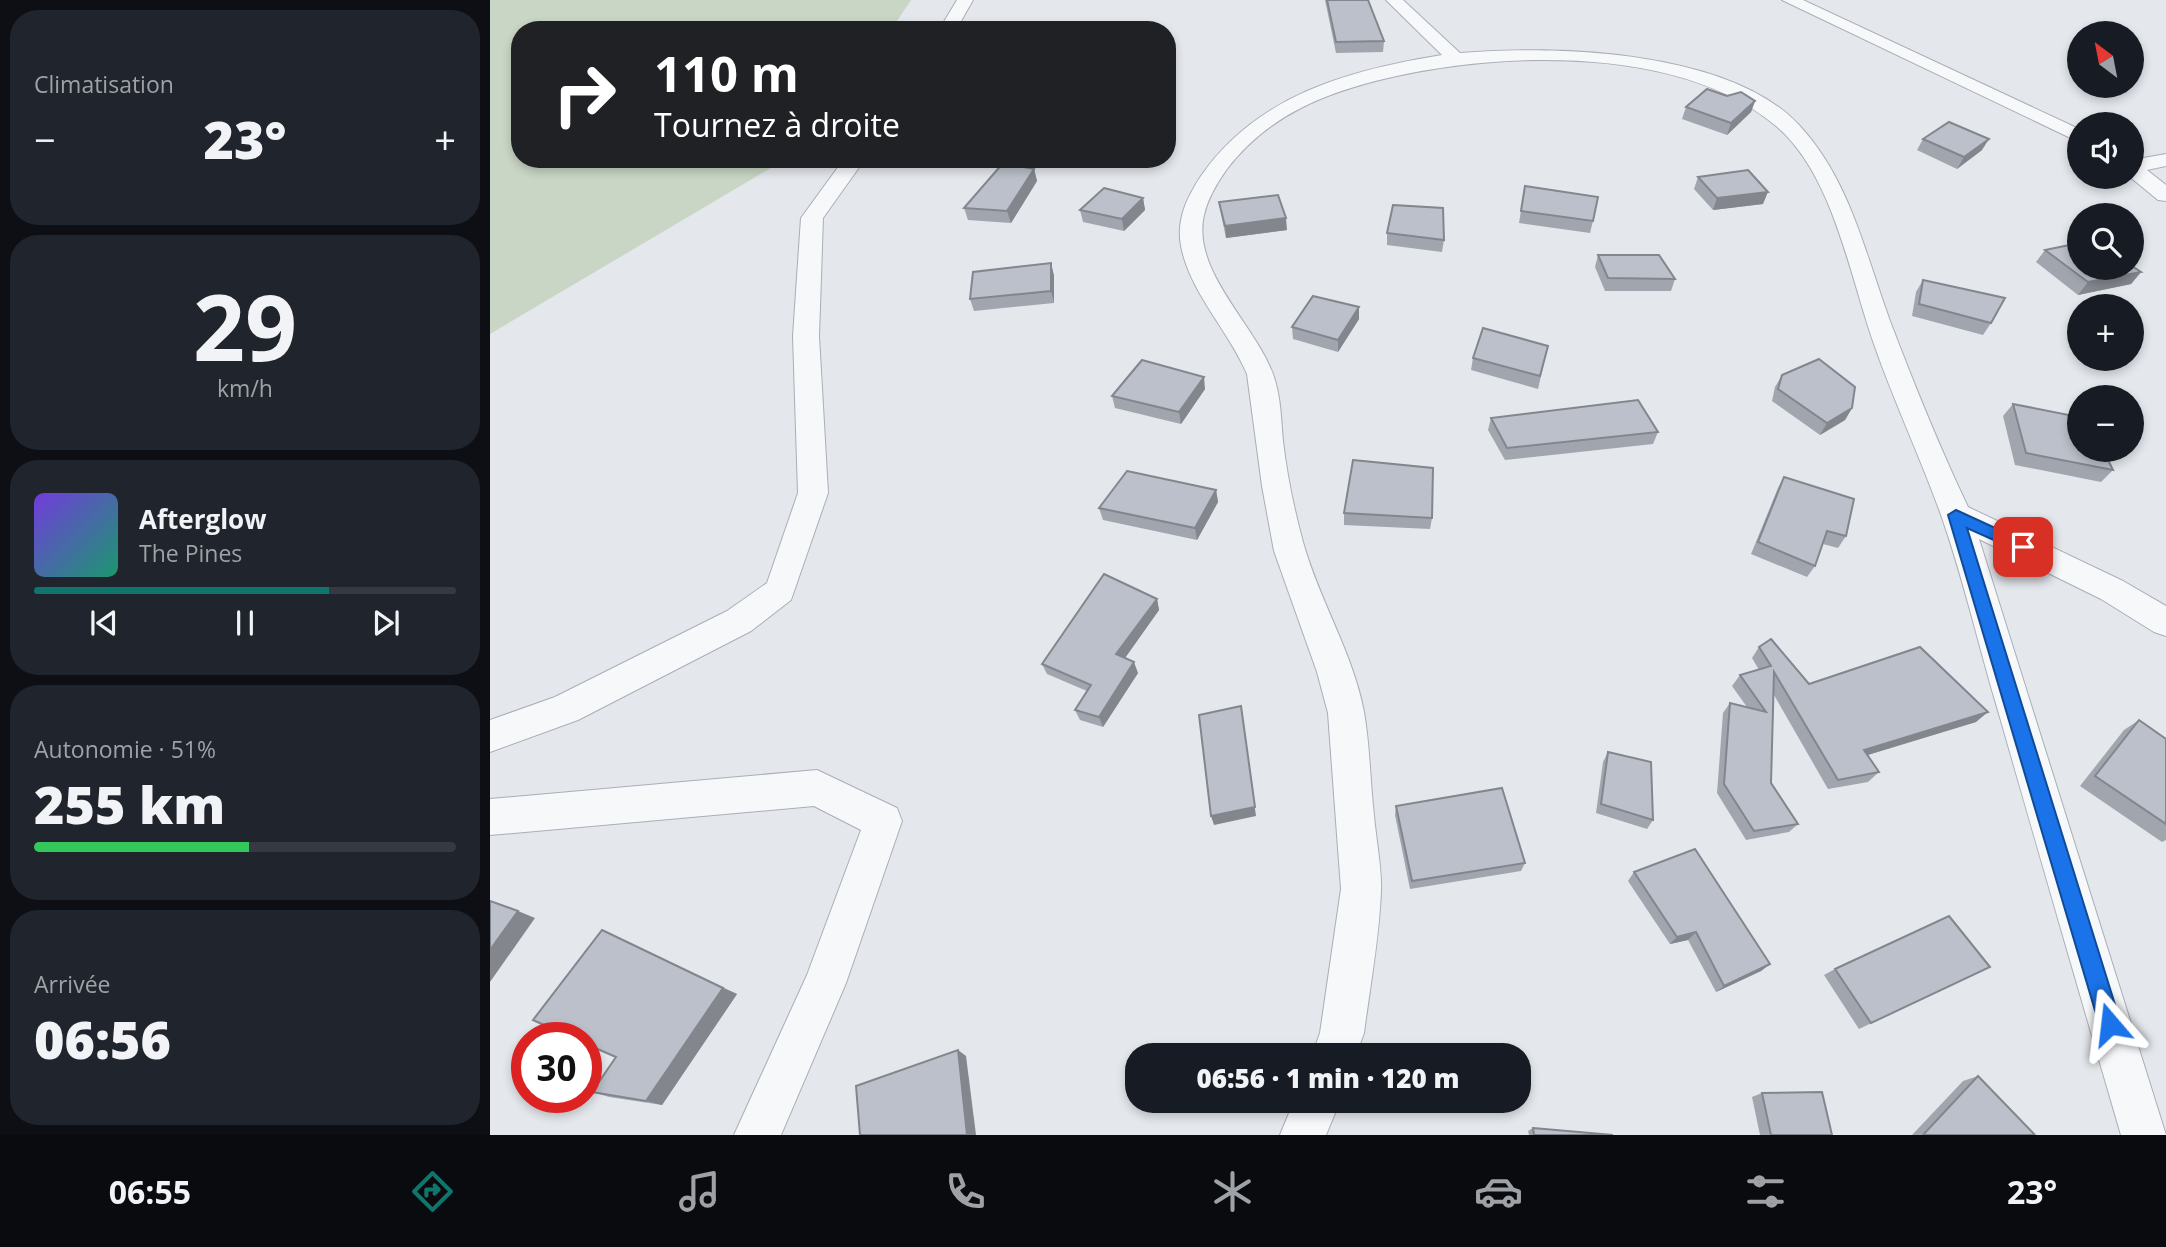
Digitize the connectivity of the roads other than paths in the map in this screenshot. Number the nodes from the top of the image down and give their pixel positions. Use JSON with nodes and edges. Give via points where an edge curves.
{"nodes":[{"id":1,"x":965,"y":0,"type":"edge"},
{"id":2,"x":1394,"y":0,"type":"edge"},
{"id":3,"x":1790,"y":0,"type":"edge"},
{"id":4,"x":952,"y":21,"type":"edge"},
{"id":5,"x":1455,"y":58,"type":"junction"},
{"id":6,"x":2067,"y":130,"type":"edge"},
{"id":7,"x":2166,"y":160,"type":"edge"},
{"id":8,"x":2144,"y":165,"type":"edge"},
{"id":9,"x":848,"y":168,"type":"edge"},
{"id":10,"x":2144,"y":177,"type":"edge"},
{"id":11,"x":2166,"y":195,"type":"edge"},
{"id":12,"x":1956,"y":515,"type":"junction"},
{"id":13,"x":2166,"y":622,"type":"edge"},
{"id":14,"x":490,"y":736,"type":"edge"},
{"id":15,"x":490,"y":817,"type":"edge"},
{"id":16,"x":1338,"y":1043,"type":"edge"},
{"id":17,"x":1312,"y":1113,"type":"edge"},
{"id":18,"x":757,"y":1135,"type":"edge"},
{"id":19,"x":1303,"y":1135,"type":"edge"},
{"id":20,"x":2144,"y":1135,"type":"edge"}],
"edges":[{"from":1,"to":4,"type":"street"},
{"from":2,"to":5,"type":"street"},
{"from":3,"to":6,"type":"street"},
{"from":5,"to":12,"type":"street","via":[[1566,55],[1630,61],[1712,82],[1784,122],[1829,182],[1918,432]]},
{"from":5,"to":16,"type":"street","via":[[1334,85],[1272,115],[1223,162],[1200,196],[1191,225],[1192,246],[1213,292],[1261,377],[1274,479],[1289,549],[1346,713],[1361,889]]},
{"from":7,"to":8,"type":"street"},
{"from":9,"to":14,"type":"street","via":[[812,218],[806,336],[813,493],[780,591],[739,621],[566,709]]},
{"from":10,"to":11,"type":"street"},
{"from":12,"to":13,"type":"street","via":[[2112,590]]},
{"from":12,"to":20,"type":"street"},
{"from":15,"to":18,"type":"street","via":[[817,788],[883,821],[825,983]]},
{"from":17,"to":19,"type":"street"}]}
